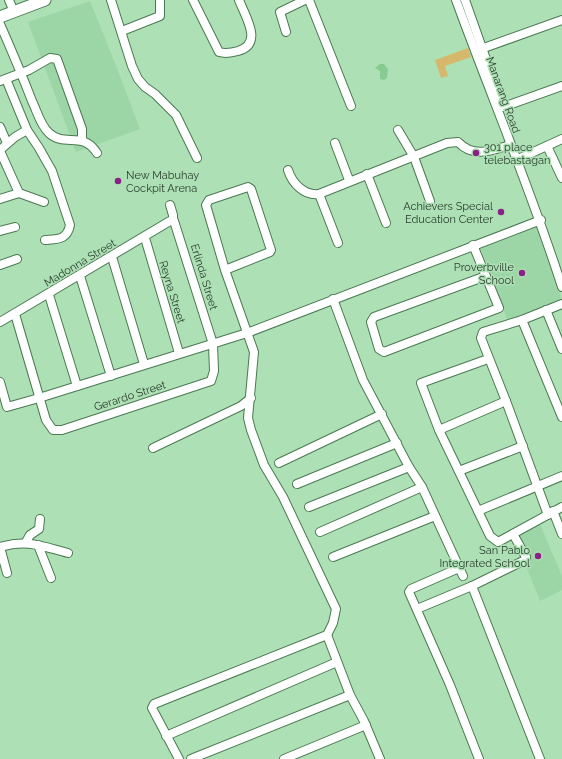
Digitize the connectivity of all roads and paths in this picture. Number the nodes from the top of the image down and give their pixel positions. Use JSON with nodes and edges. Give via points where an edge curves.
{"nodes":[{"id":1,"x":9,"y":0,"type":"edge"},
{"id":2,"x":45,"y":0,"type":"edge"},
{"id":3,"x":112,"y":0,"type":"edge"},
{"id":4,"x":160,"y":0,"type":"edge"},
{"id":5,"x":193,"y":0,"type":"edge"},
{"id":6,"x":239,"y":0,"type":"edge"},
{"id":7,"x":305,"y":0,"type":"edge"},
{"id":8,"x":309,"y":0,"type":"edge"},
{"id":9,"x":456,"y":0,"type":"edge"},
{"id":10,"x":465,"y":0,"type":"edge"},
{"id":11,"x":14,"y":12,"type":"junction"},
{"id":12,"x":0,"y":17,"type":"edge"},
{"id":13,"x":562,"y":20,"type":"edge"},
{"id":14,"x":0,"y":24,"type":"edge"},
{"id":15,"x":122,"y":31,"type":"junction"},
{"id":16,"x":286,"y":32,"type":"dead end"},
{"id":17,"x":481,"y":49,"type":"junction"},
{"id":18,"x":20,"y":74,"type":"junction"},
{"id":19,"x":3,"y":80,"type":"edge"},
{"id":20,"x":562,"y":86,"type":"edge"},
{"id":21,"x":351,"y":106,"type":"dead end"},
{"id":22,"x":0,"y":127,"type":"edge"},
{"id":23,"x":27,"y":130,"type":"junction"},
{"id":24,"x":398,"y":130,"type":"dead end"},
{"id":25,"x":562,"y":139,"type":"edge"},
{"id":26,"x":82,"y":140,"type":"junction"},
{"id":27,"x":7,"y":143,"type":"junction"},
{"id":28,"x":335,"y":143,"type":"dead end"},
{"id":29,"x":510,"y":145,"type":"junction"},
{"id":30,"x":547,"y":146,"type":"junction"},
{"id":31,"x":0,"y":150,"type":"edge"},
{"id":32,"x":97,"y":153,"type":"dead end"},
{"id":33,"x":414,"y":156,"type":"junction"},
{"id":34,"x":197,"y":158,"type":"dead end"},
{"id":35,"x":516,"y":160,"type":"junction"},
{"id":36,"x":288,"y":170,"type":"dead end"},
{"id":37,"x":367,"y":174,"type":"junction"},
{"id":38,"x":562,"y":178,"type":"edge"},
{"id":39,"x":349,"y":180,"type":"junction"},
{"id":40,"x":19,"y":193,"type":"junction"},
{"id":41,"x":319,"y":194,"type":"junction"},
{"id":42,"x":0,"y":199,"type":"edge"},
{"id":43,"x":430,"y":200,"type":"dead end"},
{"id":44,"x":44,"y":202,"type":"dead end"},
{"id":45,"x":170,"y":205,"type":"dead end"},
{"id":46,"x":541,"y":220,"type":"junction"},
{"id":47,"x":171,"y":221,"type":"junction"},
{"id":48,"x":386,"y":223,"type":"dead end"},
{"id":49,"x":15,"y":227,"type":"dead end"},
{"id":50,"x":0,"y":231,"type":"edge"},
{"id":51,"x":145,"y":238,"type":"junction"},
{"id":52,"x":45,"y":240,"type":"dead end"},
{"id":53,"x":338,"y":243,"type":"dead end"},
{"id":54,"x":473,"y":245,"type":"junction"},
{"id":55,"x":112,"y":257,"type":"junction"},
{"id":56,"x":17,"y":259,"type":"dead end"},
{"id":57,"x":0,"y":265,"type":"edge"},
{"id":58,"x":225,"y":270,"type":"junction"},
{"id":59,"x":80,"y":276,"type":"junction"},
{"id":60,"x":486,"y":276,"type":"junction"},
{"id":61,"x":562,"y":287,"type":"edge"},
{"id":62,"x":48,"y":295,"type":"junction"},
{"id":63,"x":333,"y":299,"type":"junction"},
{"id":64,"x":562,"y":304,"type":"edge"},
{"id":65,"x":546,"y":310,"type":"junction"},
{"id":66,"x":15,"y":314,"type":"junction"},
{"id":67,"x":522,"y":320,"type":"junction"},
{"id":68,"x":0,"y":322,"type":"edge"},
{"id":69,"x":247,"y":333,"type":"junction"},
{"id":70,"x":213,"y":344,"type":"junction"},
{"id":71,"x":562,"y":349,"type":"edge"},
{"id":72,"x":179,"y":353,"type":"junction"},
{"id":73,"x":488,"y":359,"type":"junction"},
{"id":74,"x":144,"y":364,"type":"junction"},
{"id":75,"x":111,"y":376,"type":"junction"},
{"id":76,"x":0,"y":382,"type":"edge"},
{"id":77,"x":77,"y":386,"type":"junction"},
{"id":78,"x":39,"y":398,"type":"junction"},
{"id":79,"x":250,"y":398,"type":"junction"},
{"id":80,"x":506,"y":401,"type":"junction"},
{"id":81,"x":4,"y":408,"type":"edge"},
{"id":82,"x":382,"y":414,"type":"junction"},
{"id":83,"x":562,"y":417,"type":"edge"},
{"id":84,"x":439,"y":430,"type":"junction"},
{"id":85,"x":397,"y":443,"type":"junction"},
{"id":86,"x":522,"y":446,"type":"junction"},
{"id":87,"x":153,"y":448,"type":"dead end"},
{"id":88,"x":279,"y":463,"type":"dead end"},
{"id":89,"x":409,"y":467,"type":"junction"},
{"id":90,"x":459,"y":471,"type":"junction"},
{"id":91,"x":562,"y":476,"type":"edge"},
{"id":92,"x":297,"y":484,"type":"dead end"},
{"id":93,"x":537,"y":486,"type":"junction"},
{"id":94,"x":422,"y":487,"type":"junction"},
{"id":95,"x":309,"y":507,"type":"dead end"},
{"id":96,"x":562,"y":507,"type":"edge"},
{"id":97,"x":478,"y":511,"type":"junction"},
{"id":98,"x":550,"y":513,"type":"junction"},
{"id":99,"x":435,"y":516,"type":"junction"},
{"id":100,"x":40,"y":519,"type":"dead end"},
{"id":101,"x":320,"y":532,"type":"dead end"},
{"id":102,"x":514,"y":534,"type":"junction"},
{"id":103,"x":562,"y":534,"type":"edge"},
{"id":104,"x":26,"y":542,"type":"junction"},
{"id":105,"x":38,"y":545,"type":"junction"},
{"id":106,"x":0,"y":547,"type":"edge"},
{"id":107,"x":68,"y":553,"type":"dead end"},
{"id":108,"x":333,"y":557,"type":"dead end"},
{"id":109,"x":459,"y":568,"type":"junction"},
{"id":110,"x":7,"y":573,"type":"dead end"},
{"id":111,"x":463,"y":576,"type":"dead end"},
{"id":112,"x":51,"y":578,"type":"dead end"},
{"id":113,"x":472,"y":586,"type":"junction"},
{"id":114,"x":417,"y":609,"type":"junction"},
{"id":115,"x":327,"y":635,"type":"junction"},
{"id":116,"x":337,"y":662,"type":"junction"},
{"id":117,"x":350,"y":695,"type":"junction"},
{"id":118,"x":366,"y":725,"type":"junction"},
{"id":119,"x":166,"y":736,"type":"junction"},
{"id":120,"x":377,"y":758,"type":"edge"},
{"id":121,"x":179,"y":759,"type":"edge"},
{"id":122,"x":190,"y":759,"type":"edge"},
{"id":123,"x":284,"y":759,"type":"edge"},
{"id":124,"x":479,"y":759,"type":"edge"},
{"id":125,"x":540,"y":759,"type":"edge"}],
"edges":[{"from":1,"to":11,"type":"street"},
{"from":2,"to":11,"type":"highway"},
{"from":3,"to":15,"type":"street"},
{"from":4,"to":15,"type":"street","via":[[160,16]]},
{"from":5,"to":6,"type":"street","via":[[219,52],[225,53],[243,50],[252,38]]},
{"from":7,"to":16,"type":"street","via":[[280,12]]},
{"from":8,"to":21,"type":"street"},
{"from":9,"to":29,"type":"street","name":"Manarang Road"},
{"from":10,"to":17,"type":"street"},
{"from":11,"to":12,"type":"highway"},
{"from":13,"to":17,"type":"street"},
{"from":14,"to":18,"type":"street"},
{"from":15,"to":34,"type":"street","via":[[138,79],[176,115]]},
{"from":17,"to":20,"type":"street","via":[[503,107]]},
{"from":18,"to":19,"type":"street"},
{"from":18,"to":26,"type":"street","via":[[49,134],[60,139]]},
{"from":18,"to":26,"type":"street","via":[[50,58],[57,59],[82,129]]},
{"from":19,"to":23,"type":"street"},
{"from":22,"to":27,"type":"street"},
{"from":23,"to":27,"type":"street"},
{"from":23,"to":52,"type":"street","via":[[52,171],[70,225],[68,233],[62,239]]},
{"from":24,"to":33,"type":"street"},
{"from":25,"to":30,"type":"street"},
{"from":26,"to":32,"type":"street"},
{"from":27,"to":31,"type":"street"},
{"from":28,"to":39,"type":"street"},
{"from":29,"to":33,"type":"street","via":[[487,152],[470,152],[455,141]]},
{"from":29,"to":35,"type":"street","name":"Manarang Road"},
{"from":30,"to":35,"type":"street"},
{"from":30,"to":38,"type":"street"},
{"from":31,"to":40,"type":"street"},
{"from":33,"to":37,"type":"street"},
{"from":33,"to":43,"type":"street"},
{"from":35,"to":46,"type":"street","name":"Manarang Road"},
{"from":36,"to":41,"type":"street","via":[[293,181],[303,190]]},
{"from":37,"to":39,"type":"street"},
{"from":37,"to":48,"type":"street"},
{"from":39,"to":41,"type":"street"},
{"from":40,"to":42,"type":"street"},
{"from":40,"to":44,"type":"street"},
{"from":41,"to":53,"type":"street"},
{"from":45,"to":47,"type":"street","via":[[173,215]]},
{"from":46,"to":54,"type":"street"},
{"from":46,"to":61,"type":"street","name":"Manarang Road"},
{"from":47,"to":51,"type":"street","name":"Madonna Street"},
{"from":47,"to":70,"type":"street","name":"Erlinda Street","via":[[176,222]]},
{"from":49,"to":50,"type":"street"},
{"from":51,"to":55,"type":"street","name":"Madonna Street"},
{"from":51,"to":72,"type":"street","name":"Reyna Street"},
{"from":54,"to":60,"type":"street"},
{"from":54,"to":63,"type":"street"},
{"from":55,"to":59,"type":"street","name":"Madonna Street"},
{"from":55,"to":74,"type":"street"},
{"from":56,"to":57,"type":"street"},
{"from":58,"to":58,"type":"street","via":[[206,205],[209,200],[248,187],[252,189],[271,250]]},
{"from":58,"to":69,"type":"street"},
{"from":59,"to":62,"type":"street","name":"Madonna Street"},
{"from":59,"to":75,"type":"street"},
{"from":60,"to":60,"type":"street","via":[[374,317],[371,322],[379,349],[384,352],[497,310],[499,308]]},
{"from":62,"to":66,"type":"street","name":"Madonna Street"},
{"from":62,"to":77,"type":"street"},
{"from":63,"to":69,"type":"street"},
{"from":63,"to":82,"type":"street","via":[[363,380]]},
{"from":64,"to":65,"type":"street"},
{"from":65,"to":67,"type":"street"},
{"from":65,"to":71,"type":"street"},
{"from":66,"to":68,"type":"street","name":"Madonna Street"},
{"from":66,"to":78,"type":"street"},
{"from":67,"to":73,"type":"street","via":[[481,334]]},
{"from":67,"to":83,"type":"street"},
{"from":69,"to":70,"type":"street"},
{"from":69,"to":79,"type":"street","via":[[254,352]]},
{"from":70,"to":72,"type":"street"},
{"from":70,"to":78,"type":"street","name":"Gerardo Street","via":[[214,371],[211,381],[62,430],[53,430],[49,426]]},
{"from":72,"to":74,"type":"street"},
{"from":73,"to":80,"type":"street"},
{"from":73,"to":84,"type":"street","via":[[421,383]]},
{"from":74,"to":75,"type":"street"},
{"from":75,"to":77,"type":"street"},
{"from":76,"to":81,"type":"street"},
{"from":77,"to":78,"type":"street"},
{"from":78,"to":81,"type":"street"},
{"from":79,"to":87,"type":"street","via":[[241,406]]},
{"from":79,"to":115,"type":"street","via":[[248,418],[264,465],[284,497],[328,594],[336,606],[336,615]]},
{"from":80,"to":84,"type":"street"},
{"from":80,"to":86,"type":"street"},
{"from":82,"to":85,"type":"street"},
{"from":82,"to":88,"type":"street"},
{"from":84,"to":90,"type":"street"},
{"from":85,"to":89,"type":"street"},
{"from":85,"to":92,"type":"street"},
{"from":86,"to":90,"type":"street"},
{"from":86,"to":93,"type":"street"},
{"from":89,"to":94,"type":"street"},
{"from":89,"to":95,"type":"street"},
{"from":90,"to":97,"type":"street"},
{"from":91,"to":93,"type":"street"},
{"from":93,"to":97,"type":"street"},
{"from":93,"to":98,"type":"street"},
{"from":94,"to":99,"type":"street"},
{"from":94,"to":101,"type":"street"},
{"from":96,"to":98,"type":"street"},
{"from":97,"to":102,"type":"street","via":[[493,540],[498,542]]},
{"from":98,"to":102,"type":"street"},
{"from":98,"to":103,"type":"street"},
{"from":99,"to":108,"type":"street"},
{"from":99,"to":109,"type":"street"},
{"from":100,"to":104,"type":"street","via":[[39,529],[30,535]]},
{"from":102,"to":113,"type":"street","via":[[526,557],[525,560]]},
{"from":104,"to":105,"type":"street"},
{"from":104,"to":106,"type":"street","via":[[15,542]]},
{"from":105,"to":107,"type":"street"},
{"from":105,"to":112,"type":"street"},
{"from":106,"to":110,"type":"street"},
{"from":109,"to":111,"type":"street"},
{"from":109,"to":114,"type":"street","via":[[411,589]]},
{"from":113,"to":114,"type":"street"},
{"from":113,"to":125,"type":"street"},
{"from":114,"to":124,"type":"street"},
{"from":115,"to":116,"type":"street"},
{"from":115,"to":119,"type":"street","via":[[154,704],[152,708]]},
{"from":116,"to":117,"type":"street"},
{"from":116,"to":119,"type":"street"},
{"from":117,"to":118,"type":"street"},
{"from":117,"to":122,"type":"street"},
{"from":118,"to":120,"type":"street"},
{"from":118,"to":123,"type":"street"},
{"from":119,"to":121,"type":"street"}]}
